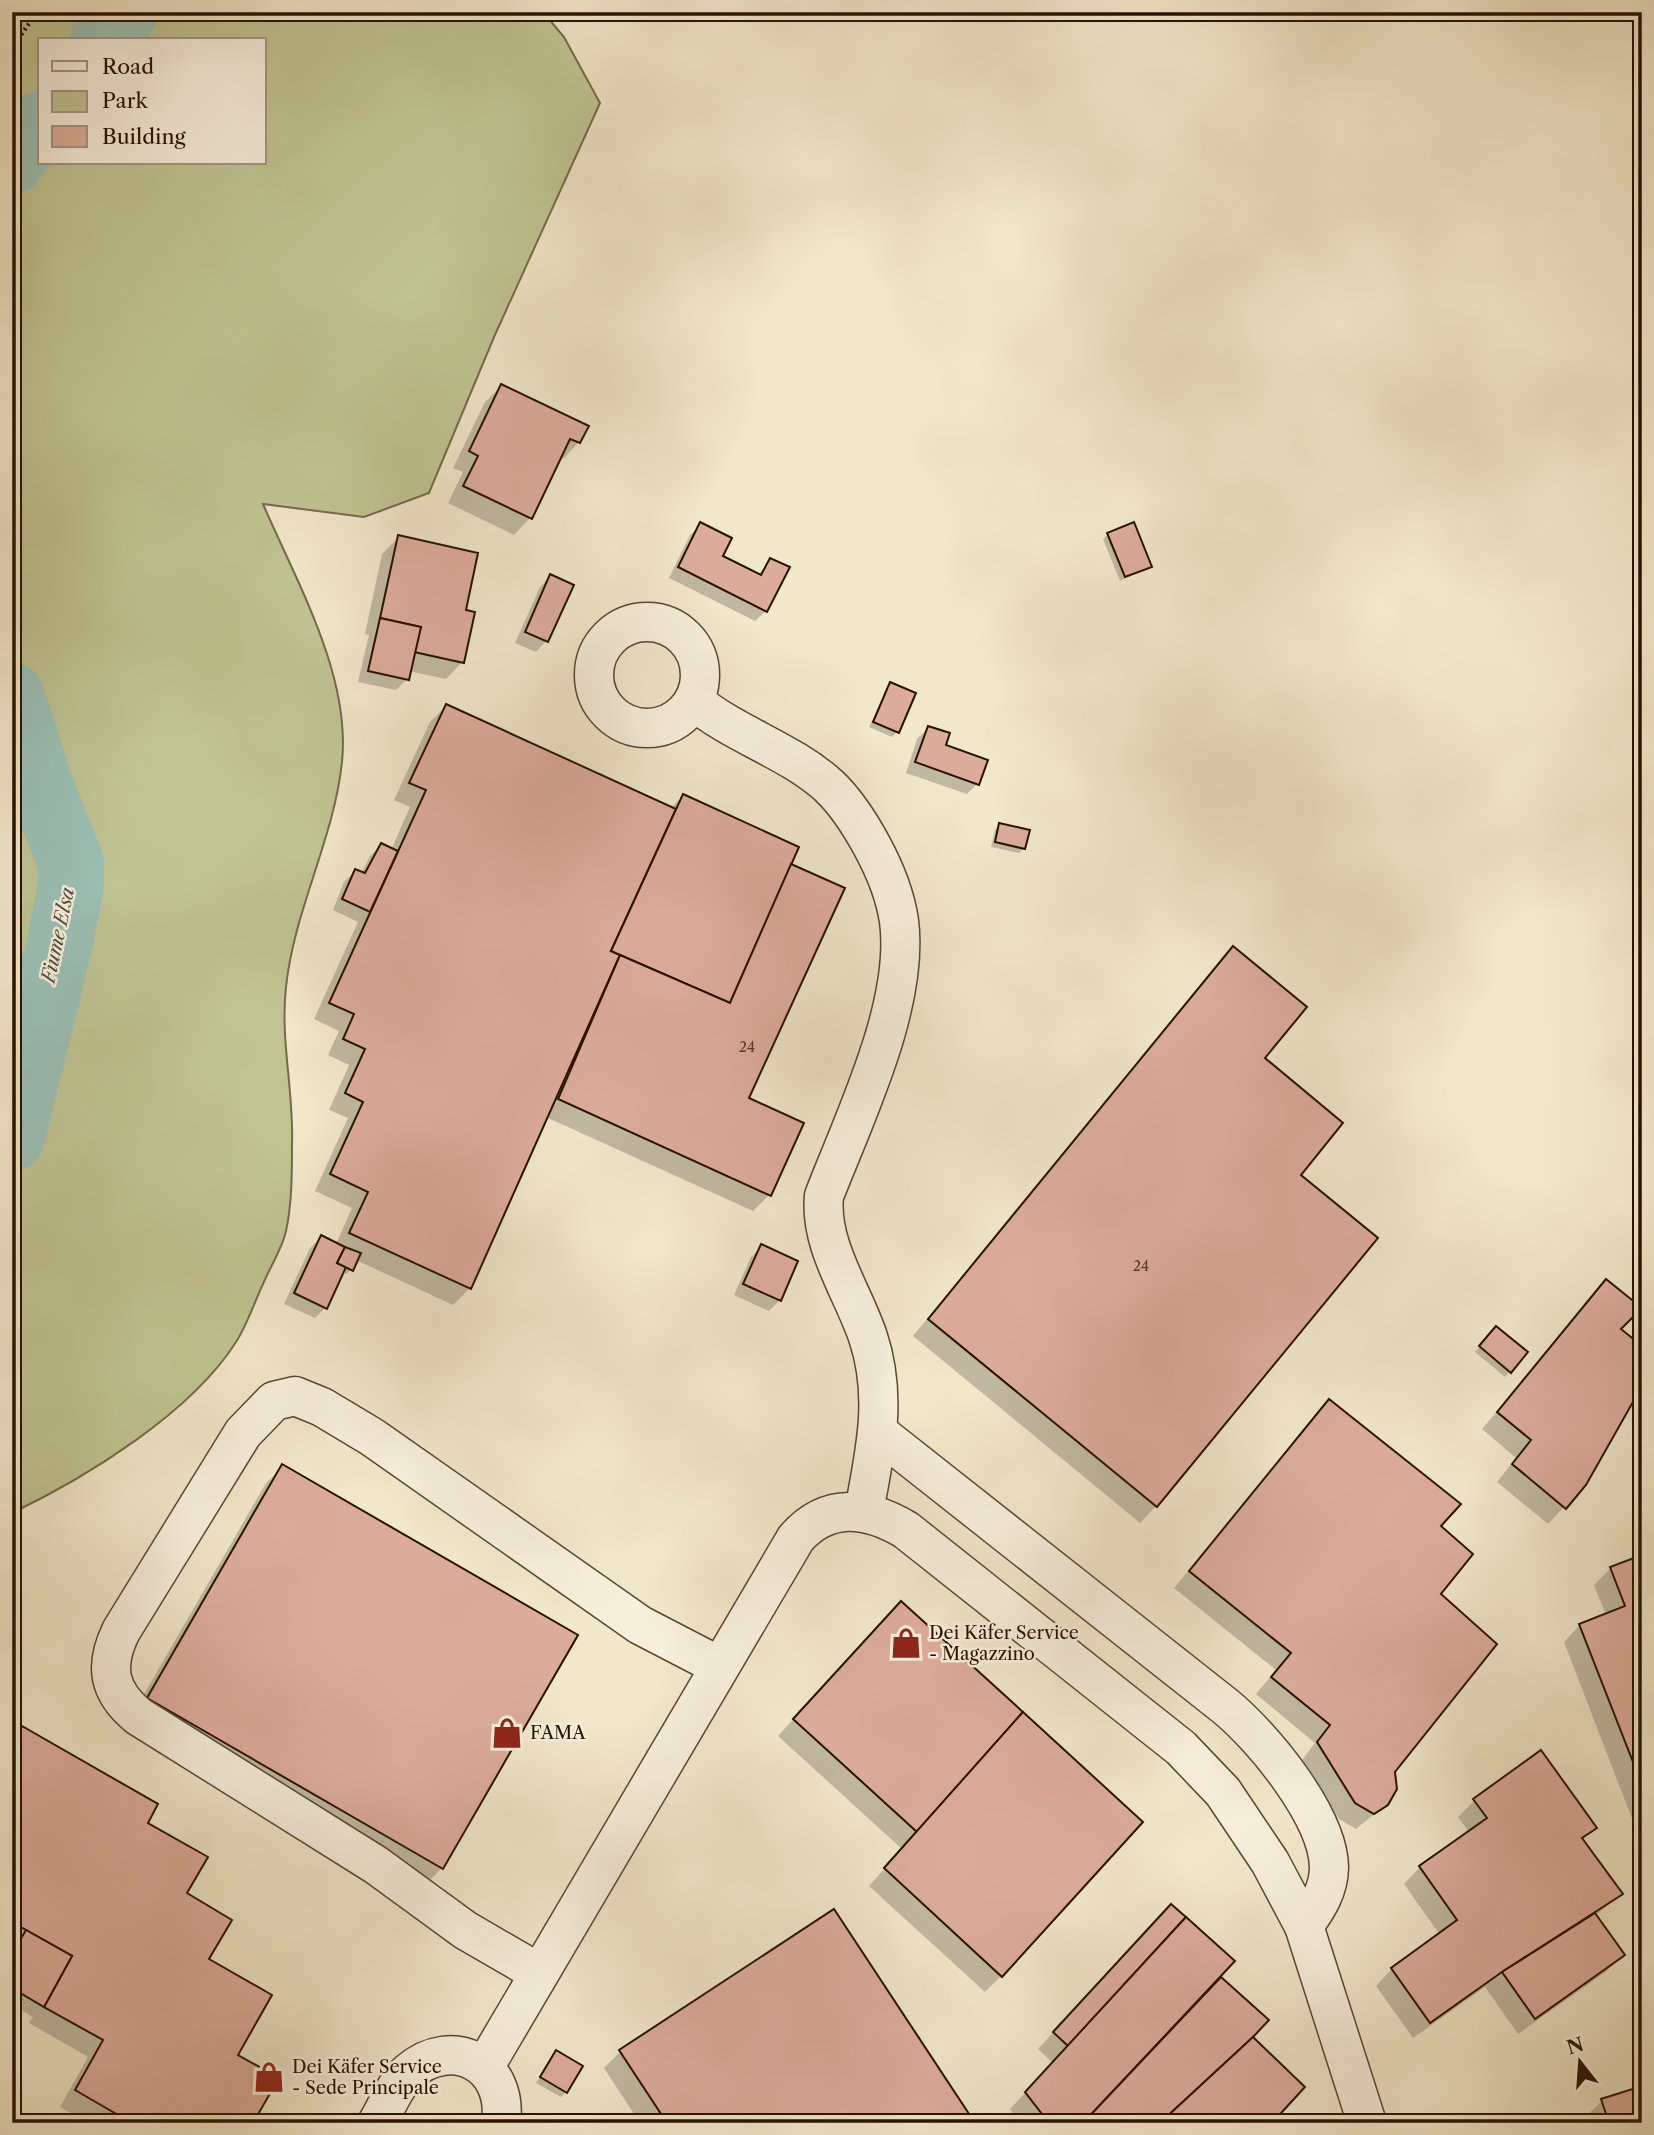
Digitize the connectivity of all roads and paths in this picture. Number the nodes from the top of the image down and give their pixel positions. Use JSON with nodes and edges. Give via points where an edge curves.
{"nodes":[{"id":1,"x":37,"y":12,"type":"edge"},
{"id":2,"x":12,"y":48,"type":"edge"},
{"id":3,"x":694,"y":701,"type":"dead end"},
{"id":4,"x":879,"y":1433,"type":"junction"},
{"id":5,"x":864,"y":1511,"type":"junction"},
{"id":6,"x":1069,"y":1582,"type":"junction"},
{"id":7,"x":1032,"y":1630,"type":"junction"},
{"id":8,"x":719,"y":1666,"type":"junction"},
{"id":9,"x":1304,"y":1926,"type":"junction"},
{"id":10,"x":539,"y":1973,"type":"junction"},
{"id":11,"x":485,"y":2066,"type":"junction"},
{"id":12,"x":377,"y":2123,"type":"edge"},
{"id":13,"x":501,"y":2123,"type":"edge"},
{"id":14,"x":1367,"y":2123,"type":"edge"}],
"edges":[{"from":1,"to":2,"type":"path"},
{"from":3,"to":4,"type":"street","via":[[827,785],[865,832],[896,902],[900,948],[890,1012],[824,1196],[823,1210],[827,1235],[874,1360]]},
{"from":4,"to":5,"type":"street"},
{"from":4,"to":6,"type":"street"},
{"from":5,"to":7,"type":"street","via":[[906,1530]]},
{"from":5,"to":8,"type":"street","via":[[829,1514],[805,1527]]},
{"from":6,"to":7,"type":"street"},
{"from":6,"to":9,"type":"street","via":[[1241,1719],[1282,1767],[1311,1813],[1327,1853],[1323,1896]]},
{"from":7,"to":9,"type":"street","via":[[1210,1776],[1270,1861]]},
{"from":8,"to":10,"type":"street"},
{"from":8,"to":10,"type":"street","via":[[640,1625],[372,1437],[295,1396],[274,1401],[243,1433],[121,1631],[111,1678],[116,1694],[138,1716],[376,1865],[465,1930]]},
{"from":9,"to":14,"type":"street"},
{"from":10,"to":11,"type":"street"},
{"from":11,"to":12,"type":"street","via":[[451,2057],[416,2067],[401,2081]]},
{"from":11,"to":13,"type":"street","via":[[499,2087]]}]}
